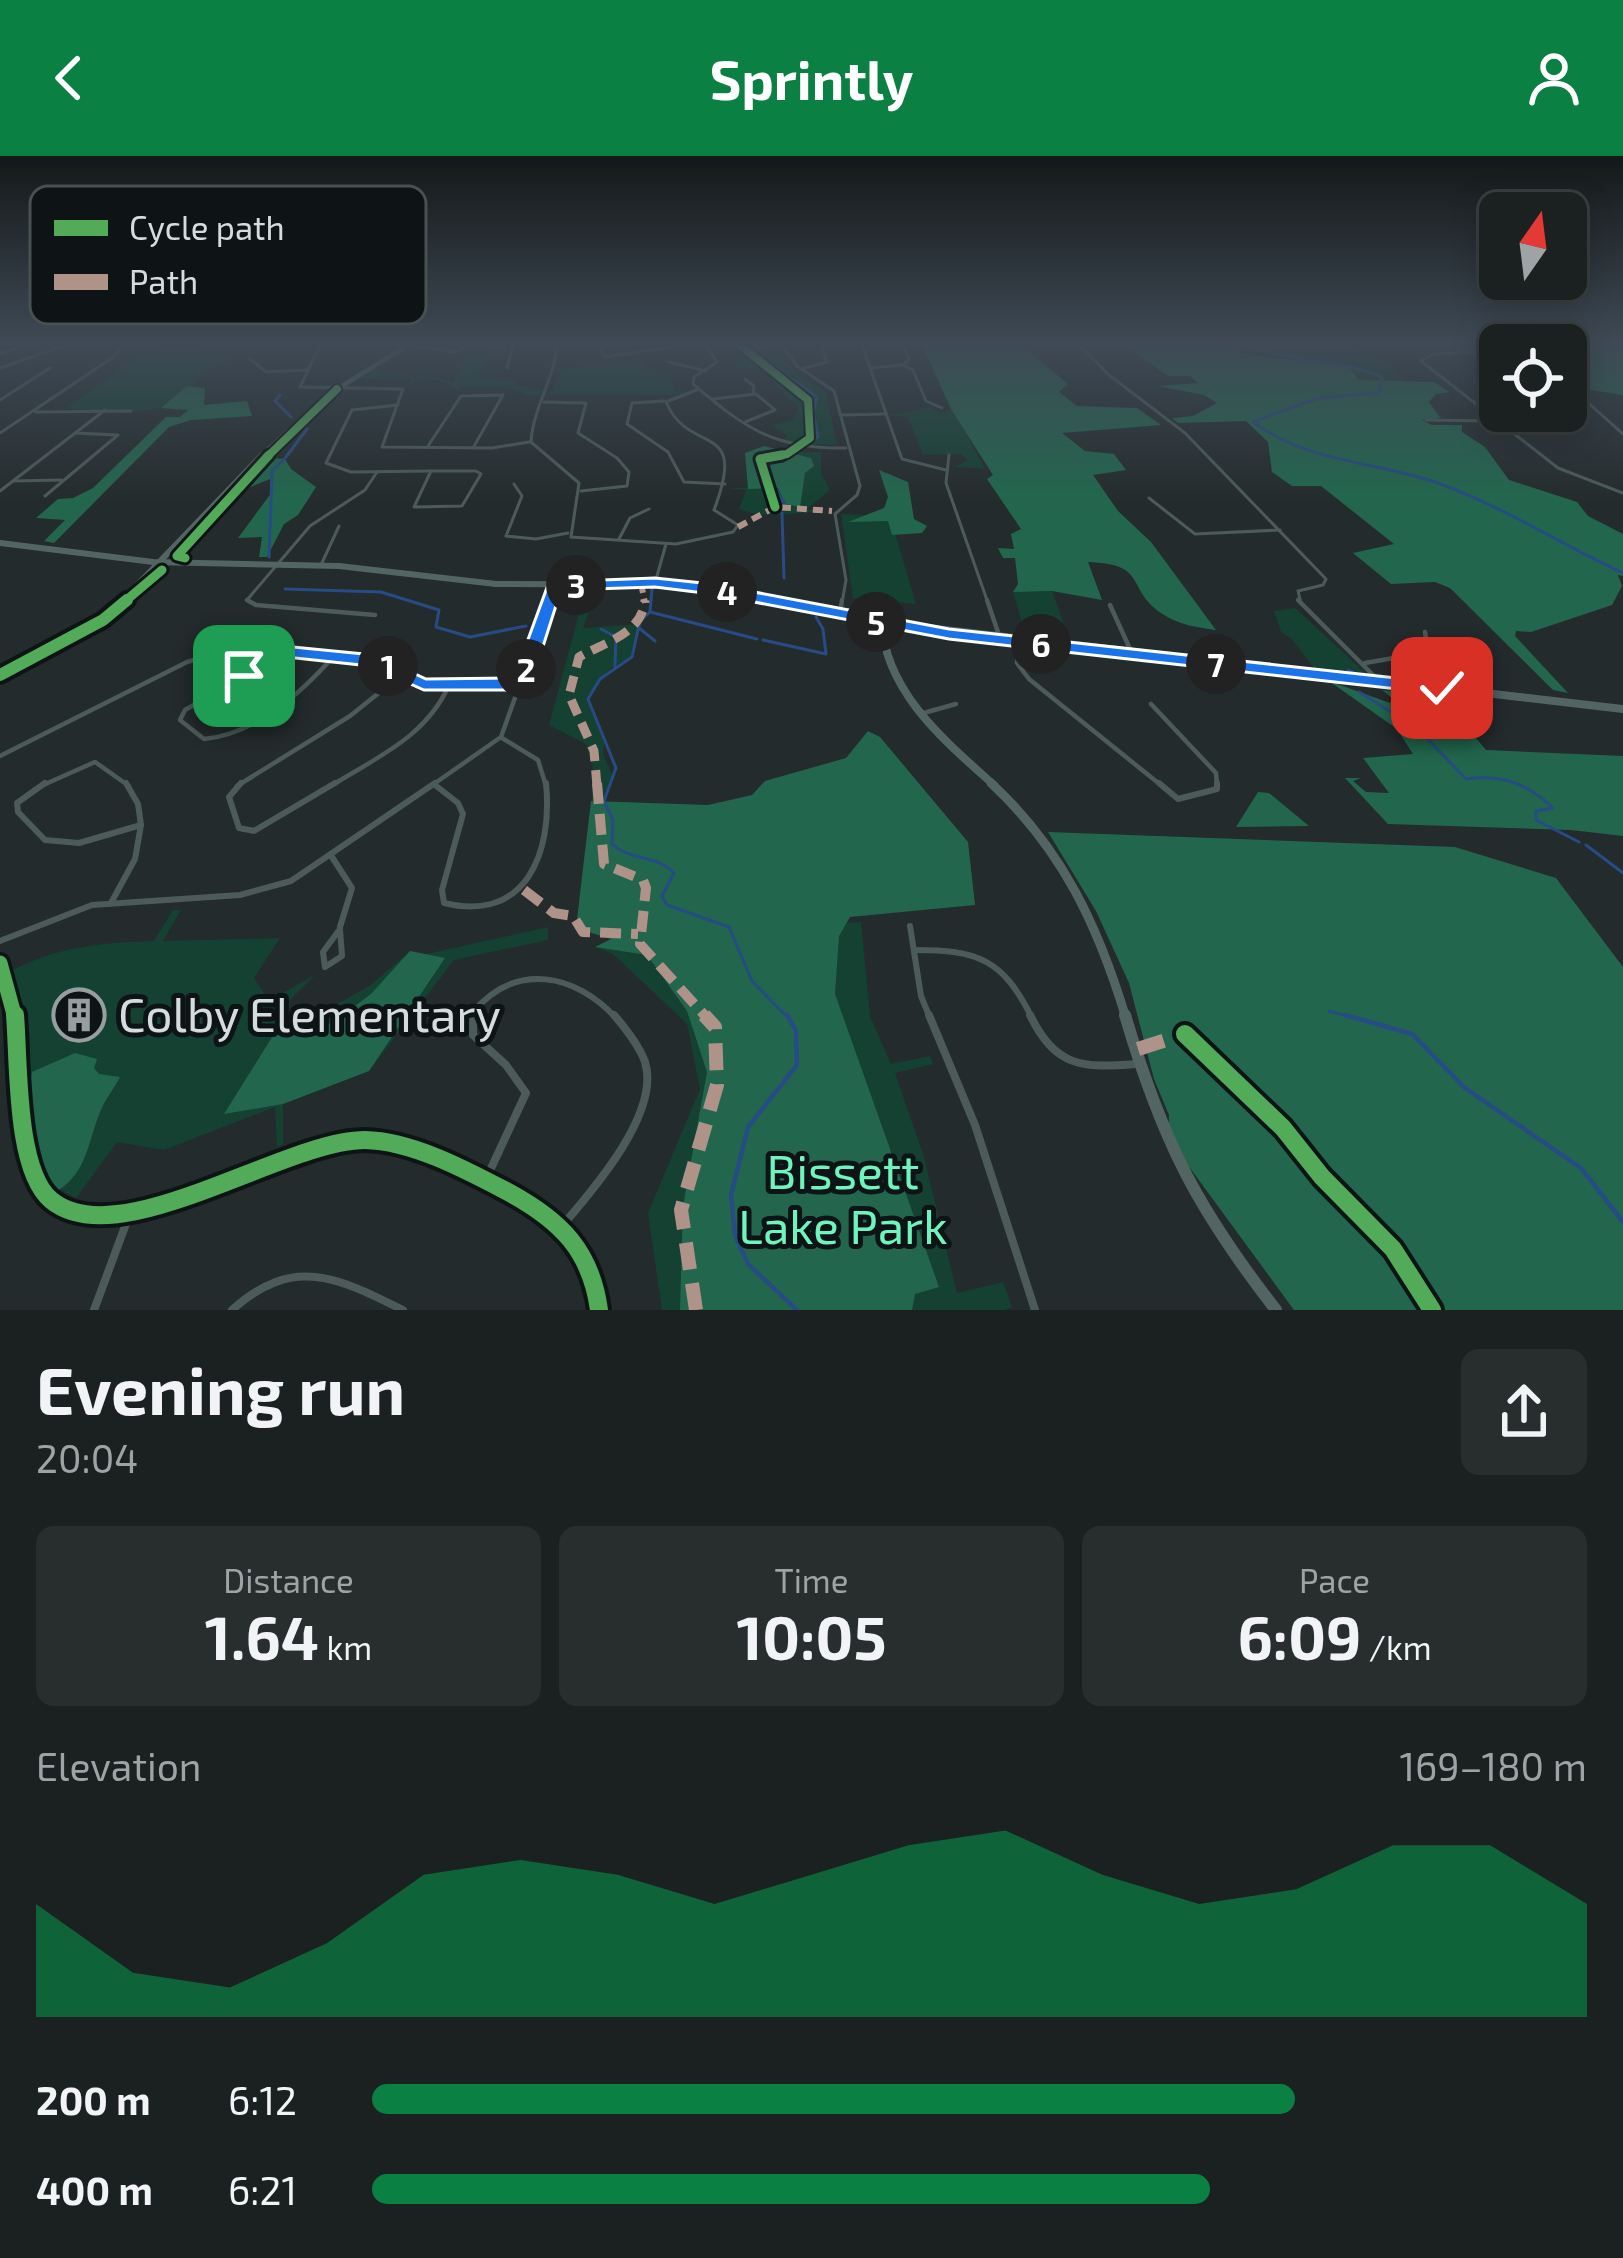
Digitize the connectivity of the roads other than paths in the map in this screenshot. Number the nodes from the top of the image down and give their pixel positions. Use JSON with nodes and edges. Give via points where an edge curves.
{"nodes":[{"id":1,"x":59,"y":396,"type":"edge"},
{"id":2,"x":323,"y":396,"type":"edge"},
{"id":3,"x":402,"y":396,"type":"edge"},
{"id":4,"x":484,"y":396,"type":"edge"},
{"id":5,"x":502,"y":396,"type":"edge"},
{"id":6,"x":546,"y":396,"type":"edge"},
{"id":7,"x":681,"y":396,"type":"edge"},
{"id":8,"x":708,"y":396,"type":"edge"},
{"id":9,"x":738,"y":396,"type":"edge"},
{"id":10,"x":759,"y":396,"type":"edge"},
{"id":11,"x":835,"y":396,"type":"edge"},
{"id":12,"x":880,"y":396,"type":"edge"},
{"id":13,"x":924,"y":396,"type":"edge"},
{"id":14,"x":1136,"y":396,"type":"edge"},
{"id":15,"x":713,"y":399,"type":"junction"},
{"id":16,"x":544,"y":402,"type":"junction"},
{"id":17,"x":666,"y":402,"type":"junction"},
{"id":18,"x":1587,"y":402,"type":"edge"},
{"id":19,"x":398,"y":405,"type":"junction"},
{"id":20,"x":942,"y":408,"type":"dead end"},
{"id":21,"x":105,"y":410,"type":"junction"},
{"id":22,"x":131,"y":411,"type":"dead end"},
{"id":23,"x":36,"y":412,"type":"junction"},
{"id":24,"x":886,"y":414,"type":"junction"},
{"id":25,"x":840,"y":416,"type":"junction"},
{"id":26,"x":1426,"y":420,"type":"dead end"},
{"id":27,"x":1479,"y":422,"type":"edge"},
{"id":28,"x":742,"y":423,"type":"junction"},
{"id":29,"x":1510,"y":432,"type":"edge"},
{"id":30,"x":0,"y":433,"type":"edge"},
{"id":31,"x":75,"y":433,"type":"junction"},
{"id":32,"x":1623,"y":434,"type":"edge"},
{"id":33,"x":531,"y":442,"type":"junction"},
{"id":34,"x":427,"y":448,"type":"junction"},
{"id":35,"x":473,"y":448,"type":"junction"},
{"id":36,"x":846,"y":448,"type":"junction"},
{"id":37,"x":949,"y":455,"type":"dead end"},
{"id":38,"x":946,"y":470,"type":"junction"},
{"id":39,"x":431,"y":471,"type":"junction"},
{"id":40,"x":377,"y":472,"type":"junction"},
{"id":41,"x":63,"y":479,"type":"junction"},
{"id":42,"x":13,"y":481,"type":"junction"},
{"id":43,"x":514,"y":484,"type":"dead end"},
{"id":44,"x":725,"y":484,"type":"junction"},
{"id":45,"x":0,"y":490,"type":"edge"},
{"id":46,"x":581,"y":491,"type":"junction"},
{"id":47,"x":1623,"y":494,"type":"edge"},
{"id":48,"x":45,"y":496,"type":"dead end"},
{"id":49,"x":1149,"y":498,"type":"dead end"},
{"id":50,"x":649,"y":509,"type":"dead end"},
{"id":51,"x":339,"y":526,"type":"dead end"},
{"id":52,"x":1280,"y":530,"type":"junction"},
{"id":53,"x":568,"y":533,"type":"junction"},
{"id":54,"x":619,"y":539,"type":"junction"},
{"id":55,"x":0,"y":542,"type":"edge"},
{"id":56,"x":666,"y":544,"type":"junction"},
{"id":57,"x":172,"y":548,"type":"junction"},
{"id":58,"x":134,"y":560,"type":"junction"},
{"id":59,"x":159,"y":562,"type":"junction"},
{"id":60,"x":278,"y":564,"type":"junction"},
{"id":61,"x":321,"y":565,"type":"junction"},
{"id":62,"x":655,"y":583,"type":"junction"},
{"id":63,"x":555,"y":585,"type":"junction"},
{"id":64,"x":1110,"y":605,"type":"dead end"},
{"id":65,"x":841,"y":614,"type":"junction"},
{"id":66,"x":375,"y":615,"type":"dead end"},
{"id":67,"x":880,"y":627,"type":"junction"},
{"id":68,"x":1425,"y":632,"type":"dead end"},
{"id":69,"x":1000,"y":639,"type":"junction"},
{"id":70,"x":1018,"y":641,"type":"junction"},
{"id":71,"x":273,"y":651,"type":"junction"},
{"id":72,"x":1132,"y":654,"type":"junction"},
{"id":73,"x":334,"y":656,"type":"junction"},
{"id":74,"x":1365,"y":663,"type":"junction"},
{"id":75,"x":0,"y":672,"type":"edge"},
{"id":76,"x":400,"y":676,"type":"junction"},
{"id":77,"x":1379,"y":681,"type":"junction"},
{"id":78,"x":521,"y":684,"type":"junction"},
{"id":79,"x":449,"y":686,"type":"junction"},
{"id":80,"x":956,"y":704,"type":"dead end"},
{"id":81,"x":1151,"y":704,"type":"dead end"},
{"id":82,"x":1623,"y":709,"type":"edge"},
{"id":83,"x":920,"y":714,"type":"junction"},
{"id":84,"x":500,"y":737,"type":"junction"},
{"id":85,"x":0,"y":756,"type":"edge"},
{"id":86,"x":435,"y":785,"type":"junction"},
{"id":87,"x":141,"y":825,"type":"junction"},
{"id":88,"x":332,"y":857,"type":"junction"},
{"id":89,"x":111,"y":903,"type":"junction"},
{"id":90,"x":910,"y":926,"type":"dead end"},
{"id":91,"x":340,"y":928,"type":"junction"},
{"id":92,"x":0,"y":941,"type":"edge"},
{"id":93,"x":914,"y":950,"type":"junction"},
{"id":94,"x":0,"y":963,"type":"edge"},
{"id":95,"x":8,"y":1009,"type":"edge"},
{"id":96,"x":1142,"y":1063,"type":"junction"},
{"id":97,"x":484,"y":1183,"type":"junction"},
{"id":98,"x":130,"y":1213,"type":"junction"},
{"id":99,"x":562,"y":1226,"type":"junction"},
{"id":100,"x":94,"y":1310,"type":"edge"},
{"id":101,"x":232,"y":1310,"type":"edge"},
{"id":102,"x":404,"y":1310,"type":"edge"},
{"id":103,"x":599,"y":1310,"type":"edge"},
{"id":104,"x":1035,"y":1310,"type":"edge"},
{"id":105,"x":1276,"y":1310,"type":"edge"}],
"edges":[{"from":1,"to":23,"type":"street"},
{"from":2,"to":57,"type":"main road"},
{"from":3,"to":19,"type":"street"},
{"from":4,"to":34,"type":"street","via":[[460,397]]},
{"from":5,"to":35,"type":"street"},
{"from":6,"to":16,"type":"street"},
{"from":7,"to":17,"type":"street"},
{"from":8,"to":15,"type":"street"},
{"from":9,"to":15,"type":"street"},
{"from":10,"to":28,"type":"street","via":[[775,411]]},
{"from":11,"to":25,"type":"street"},
{"from":12,"to":24,"type":"street"},
{"from":13,"to":20,"type":"street"},
{"from":14,"to":52,"type":"street","via":[[1185,433]]},
{"from":15,"to":28,"type":"street"},
{"from":16,"to":33,"type":"street"},
{"from":16,"to":46,"type":"street","via":[[586,404],[578,433],[630,474],[627,486]]},
{"from":17,"to":44,"type":"street","via":[[673,418],[726,457]]},
{"from":17,"to":44,"type":"street","via":[[633,402],[627,424],[668,452],[684,482]]},
{"from":18,"to":32,"type":"street"},
{"from":19,"to":34,"type":"street","via":[[381,446]]},
{"from":19,"to":40,"type":"street","via":[[352,410],[326,456],[338,470]]},
{"from":21,"to":22,"type":"street"},
{"from":21,"to":23,"type":"street"},
{"from":21,"to":31,"type":"street"},
{"from":23,"to":30,"type":"street"},
{"from":24,"to":25,"type":"street"},
{"from":24,"to":38,"type":"street","via":[[902,460]]},
{"from":25,"to":36,"type":"street"},
{"from":26,"to":27,"type":"street"},
{"from":28,"to":36,"type":"street","via":[[792,448]]},
{"from":29,"to":47,"type":"street","via":[[1564,472]]},
{"from":31,"to":41,"type":"street","via":[[118,435]]},
{"from":31,"to":42,"type":"street"},
{"from":33,"to":35,"type":"street"},
{"from":33,"to":46,"type":"street","via":[[572,471]]},
{"from":34,"to":35,"type":"street"},
{"from":36,"to":65,"type":"street","via":[[860,489],[835,514],[846,580]]},
{"from":37,"to":38,"type":"street"},
{"from":38,"to":69,"type":"street"},
{"from":39,"to":39,"type":"street","via":[[473,471],[481,475],[463,505],[414,507]]},
{"from":39,"to":40,"type":"street"},
{"from":40,"to":60,"type":"street"},
{"from":41,"to":42,"type":"street"},
{"from":41,"to":48,"type":"street"},
{"from":42,"to":45,"type":"street"},
{"from":43,"to":53,"type":"street","via":[[522,496],[506,536]]},
{"from":44,"to":56,"type":"street","via":[[714,511],[738,527],[710,540]]},
{"from":46,"to":53,"type":"street"},
{"from":49,"to":52,"type":"street","via":[[1197,535]]},
{"from":50,"to":54,"type":"street","via":[[630,518]]},
{"from":51,"to":61,"type":"street"},
{"from":52,"to":74,"type":"street","via":[[1327,580],[1298,591],[1297,599]]},
{"from":53,"to":54,"type":"street"},
{"from":54,"to":56,"type":"street"},
{"from":55,"to":58,"type":"main road"},
{"from":56,"to":62,"type":"street"},
{"from":57,"to":58,"type":"main road"},
{"from":57,"to":59,"type":"main road"},
{"from":58,"to":59,"type":"main road"},
{"from":59,"to":60,"type":"main road"},
{"from":59,"to":75,"type":"main road","via":[[102,617]]},
{"from":60,"to":61,"type":"main road"},
{"from":60,"to":66,"type":"street","via":[[249,603]]},
{"from":61,"to":63,"type":"main road"},
{"from":62,"to":63,"type":"main road"},
{"from":62,"to":65,"type":"main road"},
{"from":63,"to":78,"type":"street"},
{"from":64,"to":72,"type":"street"},
{"from":65,"to":67,"type":"main road"},
{"from":65,"to":67,"type":"main road"},
{"from":67,"to":69,"type":"main road"},
{"from":67,"to":83,"type":"main road","via":[[900,686]]},
{"from":68,"to":74,"type":"street","via":[[1428,652]]},
{"from":69,"to":70,"type":"main road"},
{"from":70,"to":72,"type":"main road"},
{"from":70,"to":81,"type":"street","via":[[1018,667],[1029,680],[1178,799],[1212,791],[1220,781]]},
{"from":71,"to":73,"type":"street"},
{"from":71,"to":73,"type":"street","via":[[180,720],[206,740],[227,735],[306,689]]},
{"from":71,"to":85,"type":"street","via":[[196,658]]},
{"from":72,"to":77,"type":"main road"},
{"from":73,"to":76,"type":"street","via":[[379,662]]},
{"from":74,"to":77,"type":"street"},
{"from":76,"to":79,"type":"street"},
{"from":76,"to":79,"type":"street","via":[[236,786],[229,796],[239,829],[269,826],[422,728]]},
{"from":77,"to":82,"type":"main road"},
{"from":78,"to":79,"type":"street"},
{"from":78,"to":84,"type":"street"},
{"from":80,"to":83,"type":"street"},
{"from":83,"to":96,"type":"main road","via":[[1020,808],[1057,855],[1112,962]]},
{"from":84,"to":86,"type":"street"},
{"from":84,"to":86,"type":"street","via":[[532,754],[545,777],[535,871],[521,892],[464,908],[445,903],[463,814]]},
{"from":86,"to":88,"type":"street"},
{"from":87,"to":87,"type":"street","via":[[138,797],[98,762],[53,778],[17,806],[38,835],[59,844]]},
{"from":87,"to":89,"type":"street","via":[[135,859]]},
{"from":88,"to":89,"type":"street","via":[[252,896]]},
{"from":88,"to":91,"type":"street","via":[[352,888]]},
{"from":89,"to":92,"type":"street"},
{"from":90,"to":93,"type":"street"},
{"from":91,"to":91,"type":"street","via":[[323,952],[323,967],[341,958]]},
{"from":93,"to":96,"type":"street","via":[[957,951],[994,965],[1040,1039],[1062,1057],[1095,1066]]},
{"from":93,"to":104,"type":"street","via":[[921,996],[975,1125]]},
{"from":94,"to":95,"type":"main road"},
{"from":95,"to":98,"type":"main road","via":[[33,1180],[79,1211]]},
{"from":96,"to":105,"type":"main road","via":[[1182,1173]]},
{"from":97,"to":98,"type":"main road","via":[[381,1142],[334,1143]]},
{"from":97,"to":99,"type":"main road"},
{"from":97,"to":99,"type":"street","via":[[526,1093],[473,1035],[473,1012],[497,991],[574,983],[639,1045],[646,1077],[609,1169]]},
{"from":98,"to":100,"type":"street"},
{"from":99,"to":103,"type":"main road","via":[[586,1260]]},
{"from":101,"to":102,"type":"street","via":[[268,1284],[317,1273]]}]}
